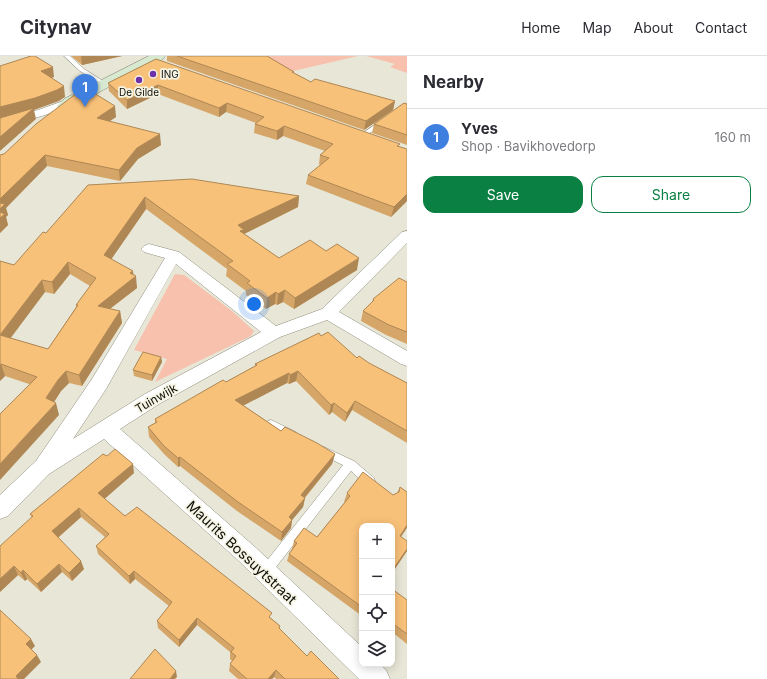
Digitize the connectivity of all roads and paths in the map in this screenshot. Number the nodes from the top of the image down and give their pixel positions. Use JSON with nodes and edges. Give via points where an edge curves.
{"nodes":[{"id":1,"x":67,"y":56,"type":"edge"},
{"id":2,"x":154,"y":58,"type":"edge"},
{"id":3,"x":168,"y":66,"type":"edge"},
{"id":4,"x":104,"y":84,"type":"junction"},
{"id":5,"x":388,"y":118,"type":"edge"},
{"id":6,"x":38,"y":121,"type":"joint"},
{"id":7,"x":0,"y":124,"type":"edge"},
{"id":8,"x":348,"y":131,"type":"edge"},
{"id":9,"x":362,"y":136,"type":"junction"},
{"id":10,"x":377,"y":141,"type":"edge"},
{"id":11,"x":407,"y":236,"type":"edge"},
{"id":12,"x":149,"y":249,"type":"dead end"},
{"id":13,"x":174,"y":255,"type":"junction"},
{"id":14,"x":328,"y":313,"type":"junction"},
{"id":15,"x":274,"y":333,"type":"junction"},
{"id":16,"x":407,"y":360,"type":"edge"},
{"id":17,"x":271,"y":424,"type":"edge"},
{"id":18,"x":105,"y":428,"type":"junction"},
{"id":19,"x":304,"y":441,"type":"edge"},
{"id":20,"x":317,"y":447,"type":"edge"},
{"id":21,"x":350,"y":464,"type":"junction"},
{"id":22,"x":42,"y":468,"type":"junction"},
{"id":23,"x":378,"y":488,"type":"edge"},
{"id":24,"x":0,"y":509,"type":"edge"},
{"id":25,"x":265,"y":572,"type":"junction"},
{"id":26,"x":377,"y":679,"type":"edge"}],
"edges":[{"from":1,"to":4,"type":"lane","via":[[82,70]]},
{"from":2,"to":3,"type":"street"},
{"from":2,"to":4,"type":"street"},
{"from":4,"to":6,"type":"street"},
{"from":5,"to":9,"type":"lane"},
{"from":6,"to":7,"type":"street"},
{"from":8,"to":9,"type":"street"},
{"from":9,"to":10,"type":"street"},
{"from":11,"to":14,"type":"street","name":"Tuinwijk"},
{"from":12,"to":13,"type":"street"},
{"from":13,"to":15,"type":"street"},
{"from":13,"to":22,"type":"street","name":"Tuinwijk","via":[[99,384]]},
{"from":14,"to":15,"type":"street","name":"Tuinwijk"},
{"from":14,"to":16,"type":"street"},
{"from":15,"to":18,"type":"street","name":"Tuinwijk","via":[[152,399]]},
{"from":17,"to":19,"type":"lane"},
{"from":18,"to":22,"type":"street","name":"Tuinwijk"},
{"from":18,"to":25,"type":"street","name":"Maurits Bossuytstraat"},
{"from":20,"to":21,"type":"lane"},
{"from":21,"to":23,"type":"lane"},
{"from":21,"to":25,"type":"lane"},
{"from":22,"to":24,"type":"street","name":"Tuinwijk"},
{"from":25,"to":26,"type":"street","name":"Maurits Bossuytstraat"}]}
